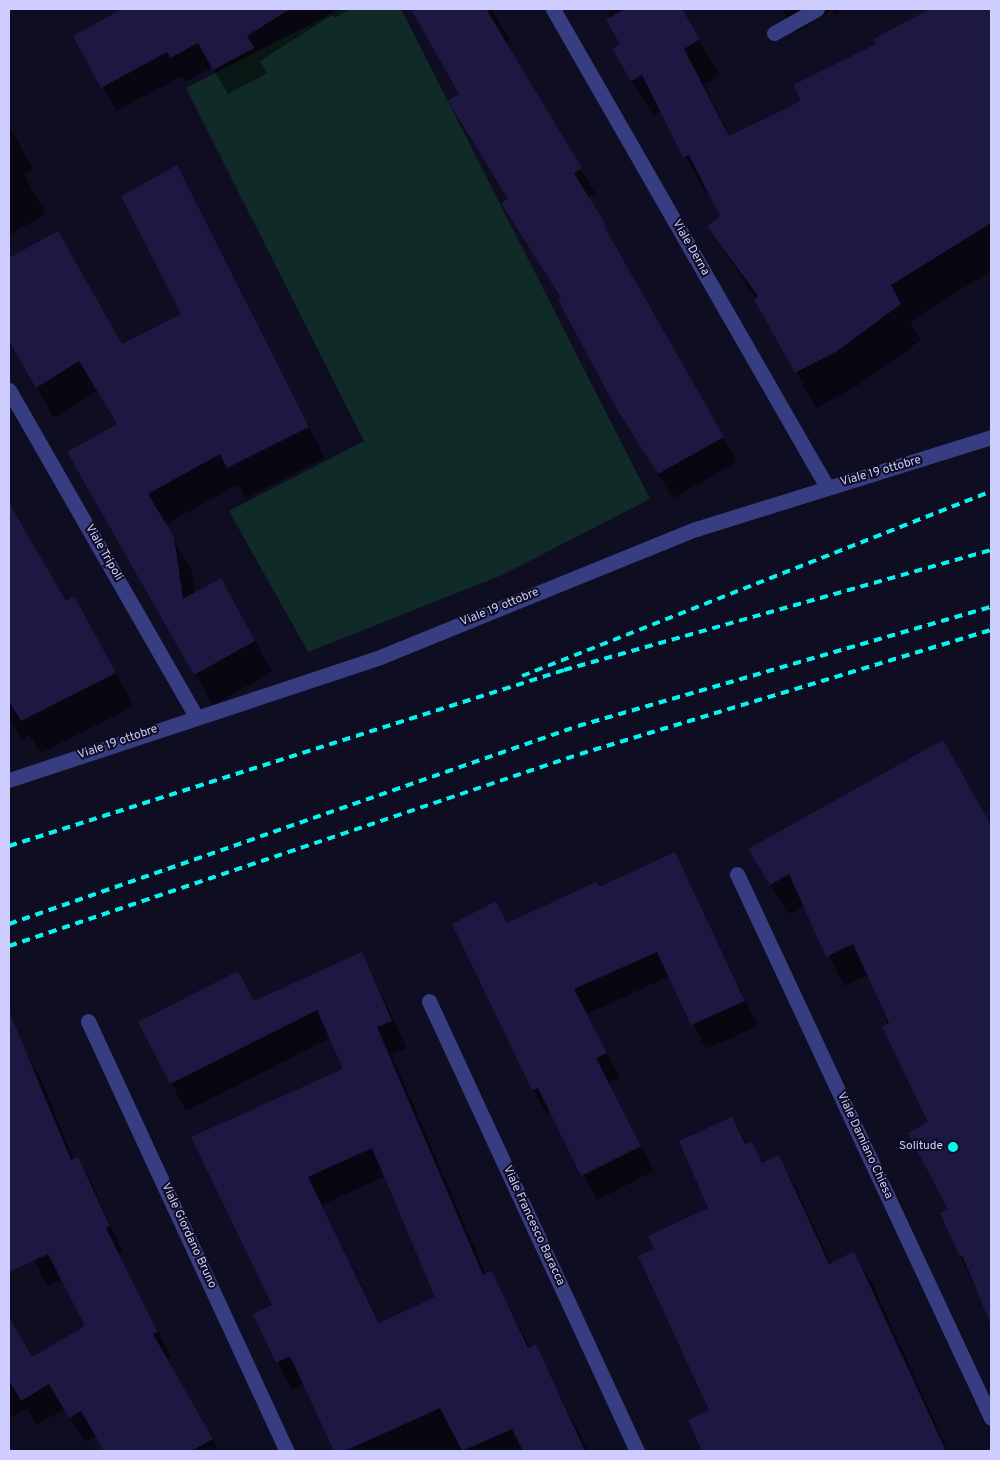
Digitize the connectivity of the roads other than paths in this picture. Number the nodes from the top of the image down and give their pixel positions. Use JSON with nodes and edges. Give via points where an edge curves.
{"nodes":[{"id":1,"x":553,"y":9,"type":"edge"},
{"id":2,"x":817,"y":9,"type":"edge"},
{"id":3,"x":774,"y":32,"type":"dead end"},
{"id":4,"x":9,"y":390,"type":"edge"},
{"id":5,"x":991,"y":437,"type":"edge"},
{"id":6,"x":827,"y":487,"type":"junction"},
{"id":7,"x":196,"y":716,"type":"junction"},
{"id":8,"x":9,"y":780,"type":"edge"},
{"id":9,"x":737,"y":874,"type":"dead end"},
{"id":10,"x":429,"y":1001,"type":"dead end"},
{"id":11,"x":88,"y":1020,"type":"dead end"},
{"id":12,"x":991,"y":1418,"type":"edge"},
{"id":13,"x":287,"y":1451,"type":"edge"},
{"id":14,"x":637,"y":1451,"type":"edge"}],
"edges":[{"from":1,"to":6,"type":"street","name":"Viale Derna"},
{"from":2,"to":3,"type":"street"},
{"from":4,"to":7,"type":"street","name":"Viale Tripoli"},
{"from":5,"to":6,"type":"street","name":"Viale 19 ottobre"},
{"from":6,"to":7,"type":"street","name":"Viale 19 ottobre","via":[[696,529],[380,657]]},
{"from":7,"to":8,"type":"street","name":"Viale 19 ottobre"},
{"from":9,"to":12,"type":"street","name":"Viale Damiano Chiesa"},
{"from":10,"to":14,"type":"street","name":"Viale Francesco Baracca"},
{"from":11,"to":13,"type":"street","name":"Viale Giordano Bruno"}]}
